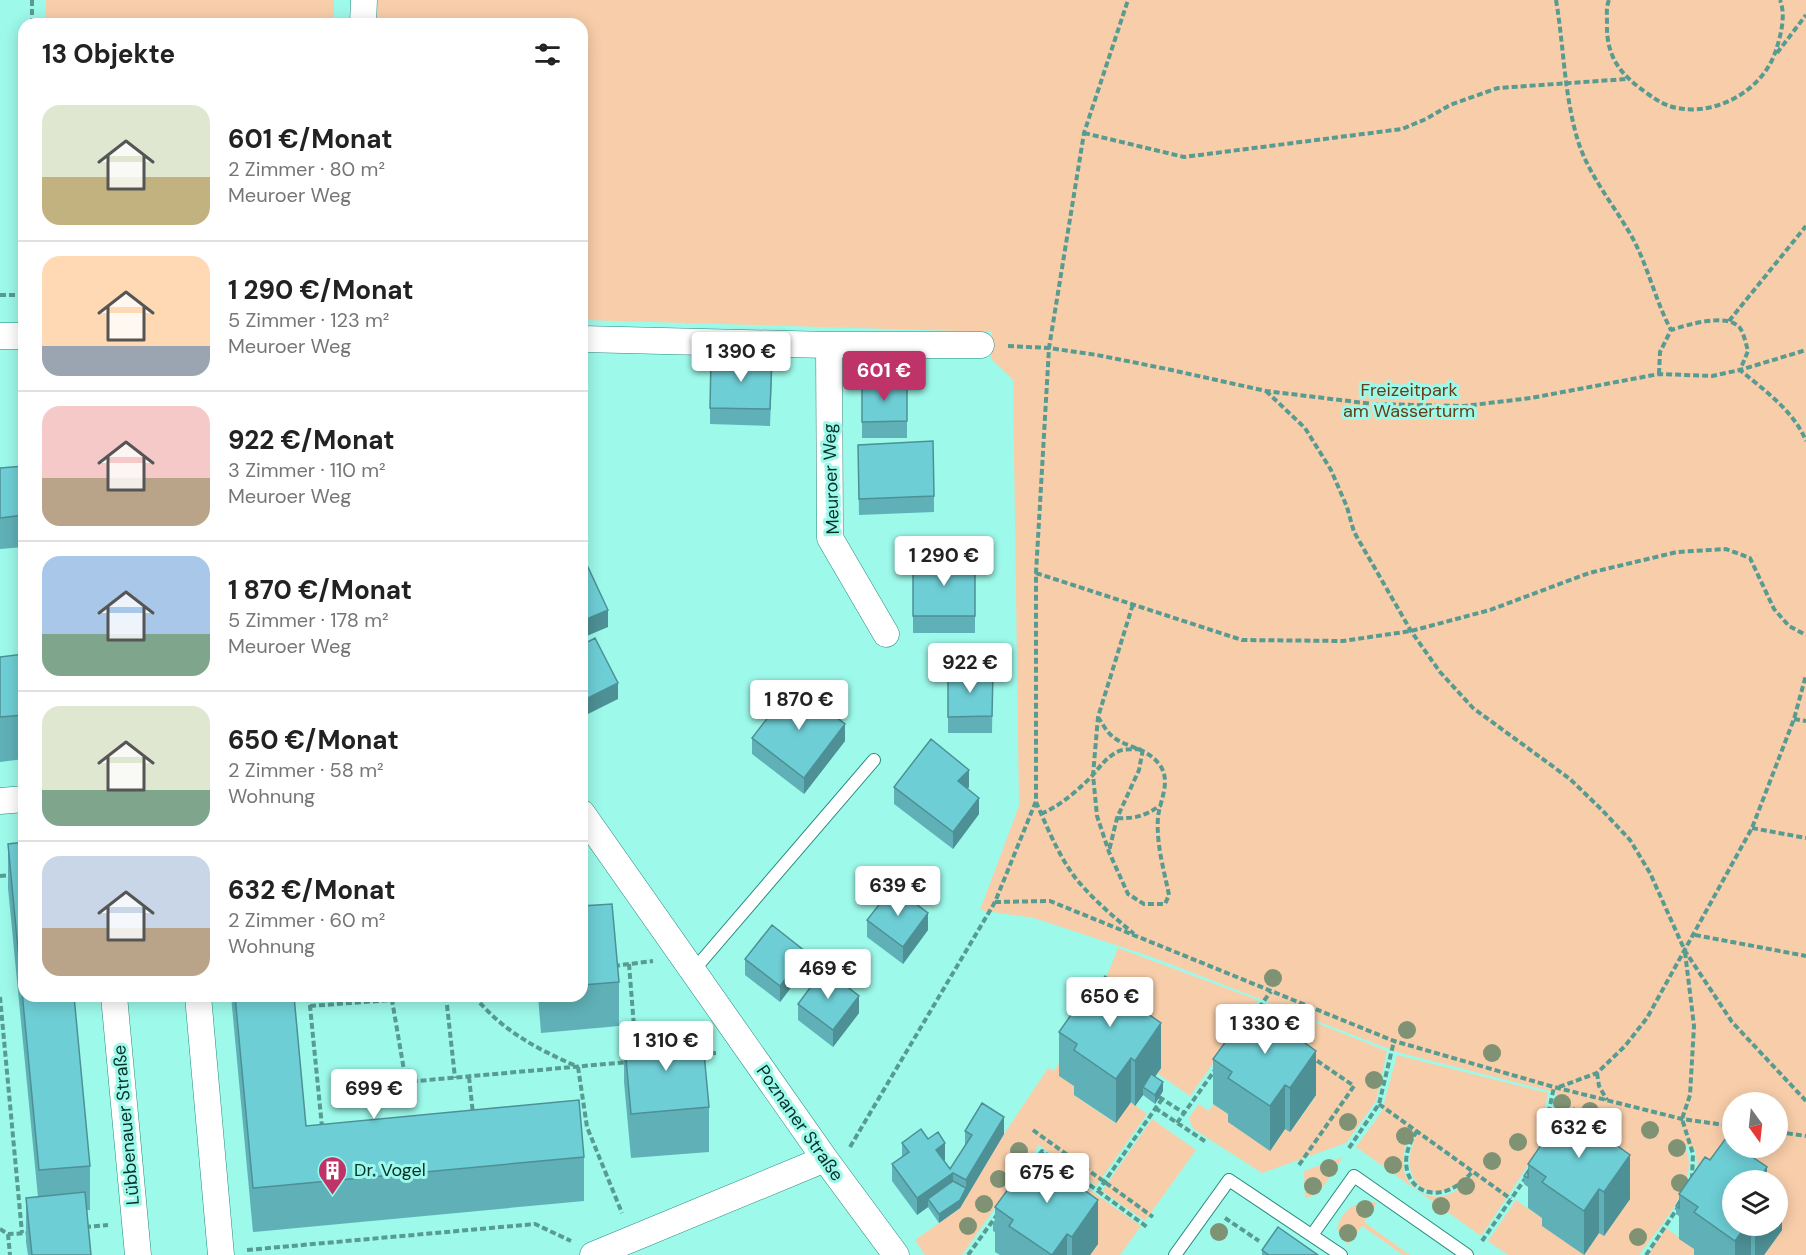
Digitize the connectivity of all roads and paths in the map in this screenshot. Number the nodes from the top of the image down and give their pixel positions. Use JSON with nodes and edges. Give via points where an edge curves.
{"nodes":[{"id":1,"x":32,"y":0,"type":"edge"},
{"id":2,"x":364,"y":0,"type":"edge"},
{"id":3,"x":1128,"y":0,"type":"edge"},
{"id":4,"x":1556,"y":0,"type":"edge"},
{"id":5,"x":1609,"y":0,"type":"edge"},
{"id":6,"x":1780,"y":0,"type":"edge"},
{"id":7,"x":1806,"y":15,"type":"edge"},
{"id":8,"x":32,"y":18,"type":"edge"},
{"id":9,"x":363,"y":18,"type":"edge"},
{"id":10,"x":1774,"y":58,"type":"junction"},
{"id":11,"x":1627,"y":79,"type":"junction"},
{"id":12,"x":1566,"y":83,"type":"junction"},
{"id":13,"x":1084,"y":133,"type":"junction"},
{"id":14,"x":1806,"y":226,"type":"edge"},
{"id":15,"x":0,"y":295,"type":"edge"},
{"id":16,"x":18,"y":295,"type":"edge"},
{"id":17,"x":1729,"y":321,"type":"junction"},
{"id":18,"x":1671,"y":330,"type":"junction"},
{"id":19,"x":0,"y":336,"type":"edge"},
{"id":20,"x":18,"y":336,"type":"edge"},
{"id":21,"x":588,"y":339,"type":"edge"},
{"id":22,"x":829,"y":345,"type":"junction"},
{"id":23,"x":981,"y":345,"type":"joint"},
{"id":24,"x":1049,"y":348,"type":"junction"},
{"id":25,"x":1806,"y":350,"type":"edge"},
{"id":26,"x":1740,"y":370,"type":"junction"},
{"id":27,"x":1659,"y":374,"type":"junction"},
{"id":28,"x":1266,"y":391,"type":"junction"},
{"id":29,"x":1806,"y":441,"type":"edge"},
{"id":30,"x":1036,"y":573,"type":"junction"},
{"id":31,"x":1133,"y":604,"type":"junction"},
{"id":32,"x":1411,"y":631,"type":"junction"},
{"id":33,"x":886,"y":634,"type":"dead end"},
{"id":34,"x":1806,"y":635,"type":"edge"},
{"id":35,"x":1806,"y":675,"type":"edge"},
{"id":36,"x":1098,"y":717,"type":"junction"},
{"id":37,"x":1794,"y":719,"type":"junction"},
{"id":38,"x":1806,"y":721,"type":"edge"},
{"id":39,"x":1143,"y":749,"type":"junction"},
{"id":40,"x":874,"y":760,"type":"dead end"},
{"id":41,"x":1093,"y":775,"type":"junction"},
{"id":42,"x":18,"y":800,"type":"edge"},
{"id":43,"x":0,"y":801,"type":"edge"},
{"id":44,"x":1035,"y":801,"type":"junction"},
{"id":45,"x":1161,"y":805,"type":"junction"},
{"id":46,"x":1041,"y":814,"type":"junction"},
{"id":47,"x":1116,"y":818,"type":"junction"},
{"id":48,"x":588,"y":822,"type":"edge"},
{"id":49,"x":1752,"y":828,"type":"junction"},
{"id":50,"x":1806,"y":838,"type":"edge"},
{"id":51,"x":1109,"y":852,"type":"junction"},
{"id":52,"x":16,"y":874,"type":"edge"},
{"id":53,"x":0,"y":876,"type":"edge"},
{"id":54,"x":995,"y":902,"type":"junction"},
{"id":55,"x":1695,"y":934,"type":"junction"},
{"id":56,"x":1136,"y":937,"type":"junction"},
{"id":57,"x":1685,"y":951,"type":"junction"},
{"id":58,"x":1806,"y":956,"type":"edge"},
{"id":59,"x":629,"y":964,"type":"junction"},
{"id":60,"x":688,"y":964,"type":"junction"},
{"id":61,"x":614,"y":966,"type":"edge"},
{"id":62,"x":1271,"y":991,"type":"junction"},
{"id":63,"x":0,"y":997,"type":"edge"},
{"id":64,"x":115,"y":1002,"type":"edge"},
{"id":65,"x":199,"y":1002,"type":"edge"},
{"id":66,"x":310,"y":1002,"type":"edge"},
{"id":67,"x":365,"y":1002,"type":"edge"},
{"id":68,"x":392,"y":1002,"type":"edge"},
{"id":69,"x":447,"y":1002,"type":"edge"},
{"id":70,"x":480,"y":1002,"type":"edge"},
{"id":71,"x":310,"y":1006,"type":"junction"},
{"id":72,"x":1258,"y":1009,"type":"edge"},
{"id":73,"x":1,"y":1018,"type":"edge"},
{"id":74,"x":1394,"y":1041,"type":"junction"},
{"id":75,"x":749,"y":1049,"type":"junction"},
{"id":76,"x":636,"y":1050,"type":"edge"},
{"id":77,"x":1307,"y":1054,"type":"edge"},
{"id":78,"x":693,"y":1055,"type":"edge"},
{"id":79,"x":636,"y":1061,"type":"edge"},
{"id":80,"x":1221,"y":1062,"type":"edge"},
{"id":81,"x":578,"y":1067,"type":"junction"},
{"id":82,"x":1597,"y":1073,"type":"junction"},
{"id":83,"x":469,"y":1077,"type":"junction"},
{"id":84,"x":455,"y":1078,"type":"junction"},
{"id":85,"x":1556,"y":1088,"type":"junction"},
{"id":86,"x":1607,"y":1100,"type":"junction"},
{"id":87,"x":1806,"y":1101,"type":"edge"},
{"id":88,"x":1379,"y":1104,"type":"junction"},
{"id":89,"x":1155,"y":1108,"type":"junction"},
{"id":90,"x":1185,"y":1113,"type":"junction"},
{"id":91,"x":474,"y":1118,"type":"edge"},
{"id":92,"x":1682,"y":1119,"type":"junction"},
{"id":93,"x":1178,"y":1123,"type":"junction"},
{"id":94,"x":1722,"y":1125,"type":"edge"},
{"id":95,"x":587,"y":1128,"type":"junction"},
{"id":96,"x":576,"y":1129,"type":"edge"},
{"id":97,"x":323,"y":1130,"type":"edge"},
{"id":98,"x":1033,"y":1131,"type":"dead end"},
{"id":99,"x":1417,"y":1131,"type":"junction"},
{"id":100,"x":1788,"y":1133,"type":"edge"},
{"id":101,"x":1806,"y":1136,"type":"edge"},
{"id":102,"x":1206,"y":1142,"type":"dead end"},
{"id":103,"x":1349,"y":1148,"type":"dead end"},
{"id":104,"x":1541,"y":1150,"type":"edge"},
{"id":105,"x":826,"y":1160,"type":"junction"},
{"id":106,"x":1299,"y":1165,"type":"dead end"},
{"id":107,"x":1473,"y":1171,"type":"junction"},
{"id":108,"x":1531,"y":1174,"type":"edge"},
{"id":109,"x":1104,"y":1182,"type":"junction"},
{"id":110,"x":1690,"y":1184,"type":"edge"},
{"id":111,"x":1018,"y":1186,"type":"edge"},
{"id":112,"x":1098,"y":1191,"type":"junction"},
{"id":113,"x":1511,"y":1199,"type":"junction"},
{"id":114,"x":1683,"y":1205,"type":"edge"},
{"id":115,"x":1209,"y":1208,"type":"junction"},
{"id":116,"x":999,"y":1212,"type":"edge"},
{"id":117,"x":1153,"y":1217,"type":"dead end"},
{"id":118,"x":993,"y":1220,"type":"junction"},
{"id":119,"x":135,"y":1222,"type":"junction"},
{"id":120,"x":998,"y":1224,"type":"edge"},
{"id":121,"x":83,"y":1227,"type":"edge"},
{"id":122,"x":1147,"y":1227,"type":"dead end"},
{"id":123,"x":0,"y":1229,"type":"edge"},
{"id":124,"x":41,"y":1232,"type":"edge"},
{"id":125,"x":22,"y":1233,"type":"junction"},
{"id":126,"x":8,"y":1234,"type":"junction"},
{"id":127,"x":1312,"y":1234,"type":"junction"},
{"id":128,"x":633,"y":1239,"type":"junction"},
{"id":129,"x":572,"y":1241,"type":"dead end"},
{"id":130,"x":1259,"y":1241,"type":"dead end"},
{"id":131,"x":1481,"y":1242,"type":"dead end"},
{"id":132,"x":221,"y":1253,"type":"edge"},
{"id":133,"x":10,"y":1255,"type":"edge"},
{"id":134,"x":138,"y":1255,"type":"edge"},
{"id":135,"x":593,"y":1255,"type":"edge"},
{"id":136,"x":896,"y":1255,"type":"edge"},
{"id":137,"x":968,"y":1255,"type":"edge"},
{"id":138,"x":1175,"y":1255,"type":"edge"},
{"id":139,"x":1341,"y":1255,"type":"edge"},
{"id":140,"x":1467,"y":1255,"type":"edge"},
{"id":141,"x":1646,"y":1255,"type":"edge"}],
"edges":[{"from":1,"to":8,"type":"path"},
{"from":2,"to":9,"type":"street"},
{"from":3,"to":13,"type":"path"},
{"from":4,"to":12,"type":"path"},
{"from":5,"to":11,"type":"path","via":[[1606,33],[1612,57]]},
{"from":6,"to":10,"type":"path","via":[[1781,33]]},
{"from":7,"to":10,"type":"path"},
{"from":10,"to":11,"type":"path","via":[[1754,85],[1733,100],[1704,107],[1679,108],[1662,103]]},
{"from":11,"to":12,"type":"path"},
{"from":12,"to":13,"type":"path","via":[[1498,88],[1450,105],[1402,129],[1184,157]]},
{"from":12,"to":18,"type":"path","via":[[1578,141],[1592,173],[1632,237]]},
{"from":13,"to":24,"type":"path"},
{"from":14,"to":17,"type":"path"},
{"from":15,"to":16,"type":"path"},
{"from":17,"to":18,"type":"path","via":[[1704,321]]},
{"from":17,"to":26,"type":"path","via":[[1739,327],[1748,351]]},
{"from":18,"to":27,"type":"path","via":[[1660,352]]},
{"from":19,"to":20,"type":"street"},
{"from":21,"to":22,"type":"street"},
{"from":22,"to":23,"type":"street"},
{"from":22,"to":33,"type":"street","name":"Meuroer Weg","via":[[830,538]]},
{"from":23,"to":24,"type":"path"},
{"from":24,"to":28,"type":"path"},
{"from":24,"to":30,"type":"path"},
{"from":25,"to":26,"type":"path"},
{"from":26,"to":27,"type":"path","via":[[1712,376]]},
{"from":26,"to":29,"type":"path","via":[[1778,402]]},
{"from":27,"to":28,"type":"path","via":[[1464,406],[1373,404]]},
{"from":28,"to":32,"type":"path","via":[[1305,428],[1331,470],[1354,532]]},
{"from":30,"to":31,"type":"path"},
{"from":30,"to":44,"type":"path"},
{"from":31,"to":32,"type":"path","via":[[1242,640],[1344,641]]},
{"from":31,"to":36,"type":"path"},
{"from":32,"to":34,"type":"path","via":[[1490,610],[1590,573],[1677,552],[1726,549],[1750,558],[1774,609],[1789,627]]},
{"from":32,"to":57,"type":"path","via":[[1440,672],[1473,708],[1570,779],[1630,840],[1650,873]]},
{"from":35,"to":37,"type":"path"},
{"from":36,"to":39,"type":"path","via":[[1112,736]]},
{"from":36,"to":41,"type":"path"},
{"from":37,"to":38,"type":"path"},
{"from":37,"to":49,"type":"path"},
{"from":39,"to":41,"type":"path","via":[[1121,750],[1103,761]]},
{"from":39,"to":45,"type":"path","via":[[1165,776]]},
{"from":39,"to":47,"type":"path","via":[[1139,770]]},
{"from":40,"to":60,"type":"lane"},
{"from":41,"to":46,"type":"path","via":[[1056,807]]},
{"from":41,"to":51,"type":"path","via":[[1097,816]]},
{"from":42,"to":43,"type":"street"},
{"from":44,"to":46,"type":"path"},
{"from":44,"to":54,"type":"path"},
{"from":45,"to":47,"type":"path","via":[[1147,815]]},
{"from":45,"to":51,"type":"path","via":[[1159,850],[1170,895],[1165,904],[1143,904],[1128,894]]},
{"from":46,"to":56,"type":"path","via":[[1074,875]]},
{"from":47,"to":51,"type":"path"},
{"from":48,"to":60,"type":"street","name":"Poznaner Straße"},
{"from":49,"to":50,"type":"path"},
{"from":49,"to":55,"type":"path"},
{"from":52,"to":53,"type":"path"},
{"from":54,"to":56,"type":"path","via":[[1050,902]]},
{"from":54,"to":105,"type":"path","via":[[846,1153]]},
{"from":55,"to":57,"type":"path"},
{"from":55,"to":58,"type":"path"},
{"from":56,"to":62,"type":"path"},
{"from":57,"to":82,"type":"path","via":[[1647,1018]]},
{"from":57,"to":87,"type":"path","via":[[1732,1022]]},
{"from":57,"to":92,"type":"path","via":[[1694,1026],[1690,1095]]},
{"from":59,"to":60,"type":"path"},
{"from":59,"to":61,"type":"path"},
{"from":59,"to":76,"type":"path"},
{"from":60,"to":75,"type":"street","name":"Poznaner Straße"},
{"from":62,"to":72,"type":"path"},
{"from":62,"to":74,"type":"path"},
{"from":63,"to":73,"type":"path"},
{"from":64,"to":119,"type":"street","name":"Lübbenauer Straße"},
{"from":65,"to":132,"type":"street"},
{"from":66,"to":71,"type":"path"},
{"from":67,"to":71,"type":"path"},
{"from":68,"to":84,"type":"path","via":[[405,1083]]},
{"from":69,"to":84,"type":"path"},
{"from":70,"to":81,"type":"path","via":[[501,1025],[540,1051]]},
{"from":71,"to":97,"type":"path"},
{"from":73,"to":125,"type":"path"},
{"from":74,"to":85,"type":"path"},
{"from":74,"to":88,"type":"path"},
{"from":75,"to":78,"type":"path"},
{"from":75,"to":105,"type":"street","name":"Poznaner Straße"},
{"from":77,"to":106,"type":"path","via":[[1354,1086]]},
{"from":79,"to":81,"type":"path"},
{"from":80,"to":90,"type":"path"},
{"from":81,"to":83,"type":"path"},
{"from":81,"to":95,"type":"path"},
{"from":82,"to":85,"type":"path"},
{"from":82,"to":86,"type":"path"},
{"from":83,"to":84,"type":"path"},
{"from":83,"to":91,"type":"path"},
{"from":85,"to":86,"type":"path"},
{"from":85,"to":104,"type":"path"},
{"from":86,"to":92,"type":"path"},
{"from":88,"to":99,"type":"path"},
{"from":88,"to":103,"type":"path"},
{"from":89,"to":90,"type":"path","via":[[1160,1098]]},
{"from":89,"to":93,"type":"path"},
{"from":89,"to":109,"type":"path"},
{"from":90,"to":93,"type":"path"},
{"from":92,"to":94,"type":"path"},
{"from":92,"to":110,"type":"path","via":[[1693,1154]]},
{"from":93,"to":102,"type":"path"},
{"from":95,"to":96,"type":"path"},
{"from":95,"to":128,"type":"path"},
{"from":98,"to":109,"type":"path"},
{"from":99,"to":107,"type":"path"},
{"from":99,"to":107,"type":"path","via":[[1407,1150],[1407,1165],[1410,1180],[1419,1190],[1436,1194],[1448,1191],[1463,1183]]},
{"from":100,"to":101,"type":"path"},
{"from":105,"to":128,"type":"street"},
{"from":105,"to":136,"type":"street","name":"Poznaner Straße"},
{"from":107,"to":113,"type":"path"},
{"from":108,"to":113,"type":"path"},
{"from":109,"to":112,"type":"path"},
{"from":109,"to":117,"type":"path"},
{"from":111,"to":112,"type":"path","via":[[1042,1151]]},
{"from":112,"to":122,"type":"path"},
{"from":113,"to":131,"type":"path"},
{"from":114,"to":141,"type":"path","via":[[1680,1204]]},
{"from":115,"to":127,"type":"lane","via":[[1229,1180]]},
{"from":115,"to":130,"type":"path"},
{"from":115,"to":138,"type":"lane"},
{"from":116,"to":118,"type":"path"},
{"from":118,"to":120,"type":"path"},
{"from":118,"to":137,"type":"path"},
{"from":119,"to":121,"type":"path"},
{"from":119,"to":134,"type":"street","name":"Lübbenauer Straße"},
{"from":123,"to":126,"type":"path"},
{"from":124,"to":125,"type":"path"},
{"from":125,"to":126,"type":"path"},
{"from":126,"to":133,"type":"path"},
{"from":127,"to":139,"type":"lane"},
{"from":127,"to":140,"type":"lane","via":[[1354,1176]]},
{"from":128,"to":135,"type":"street"},
{"from":129,"to":132,"type":"path","via":[[535,1224]]}]}
